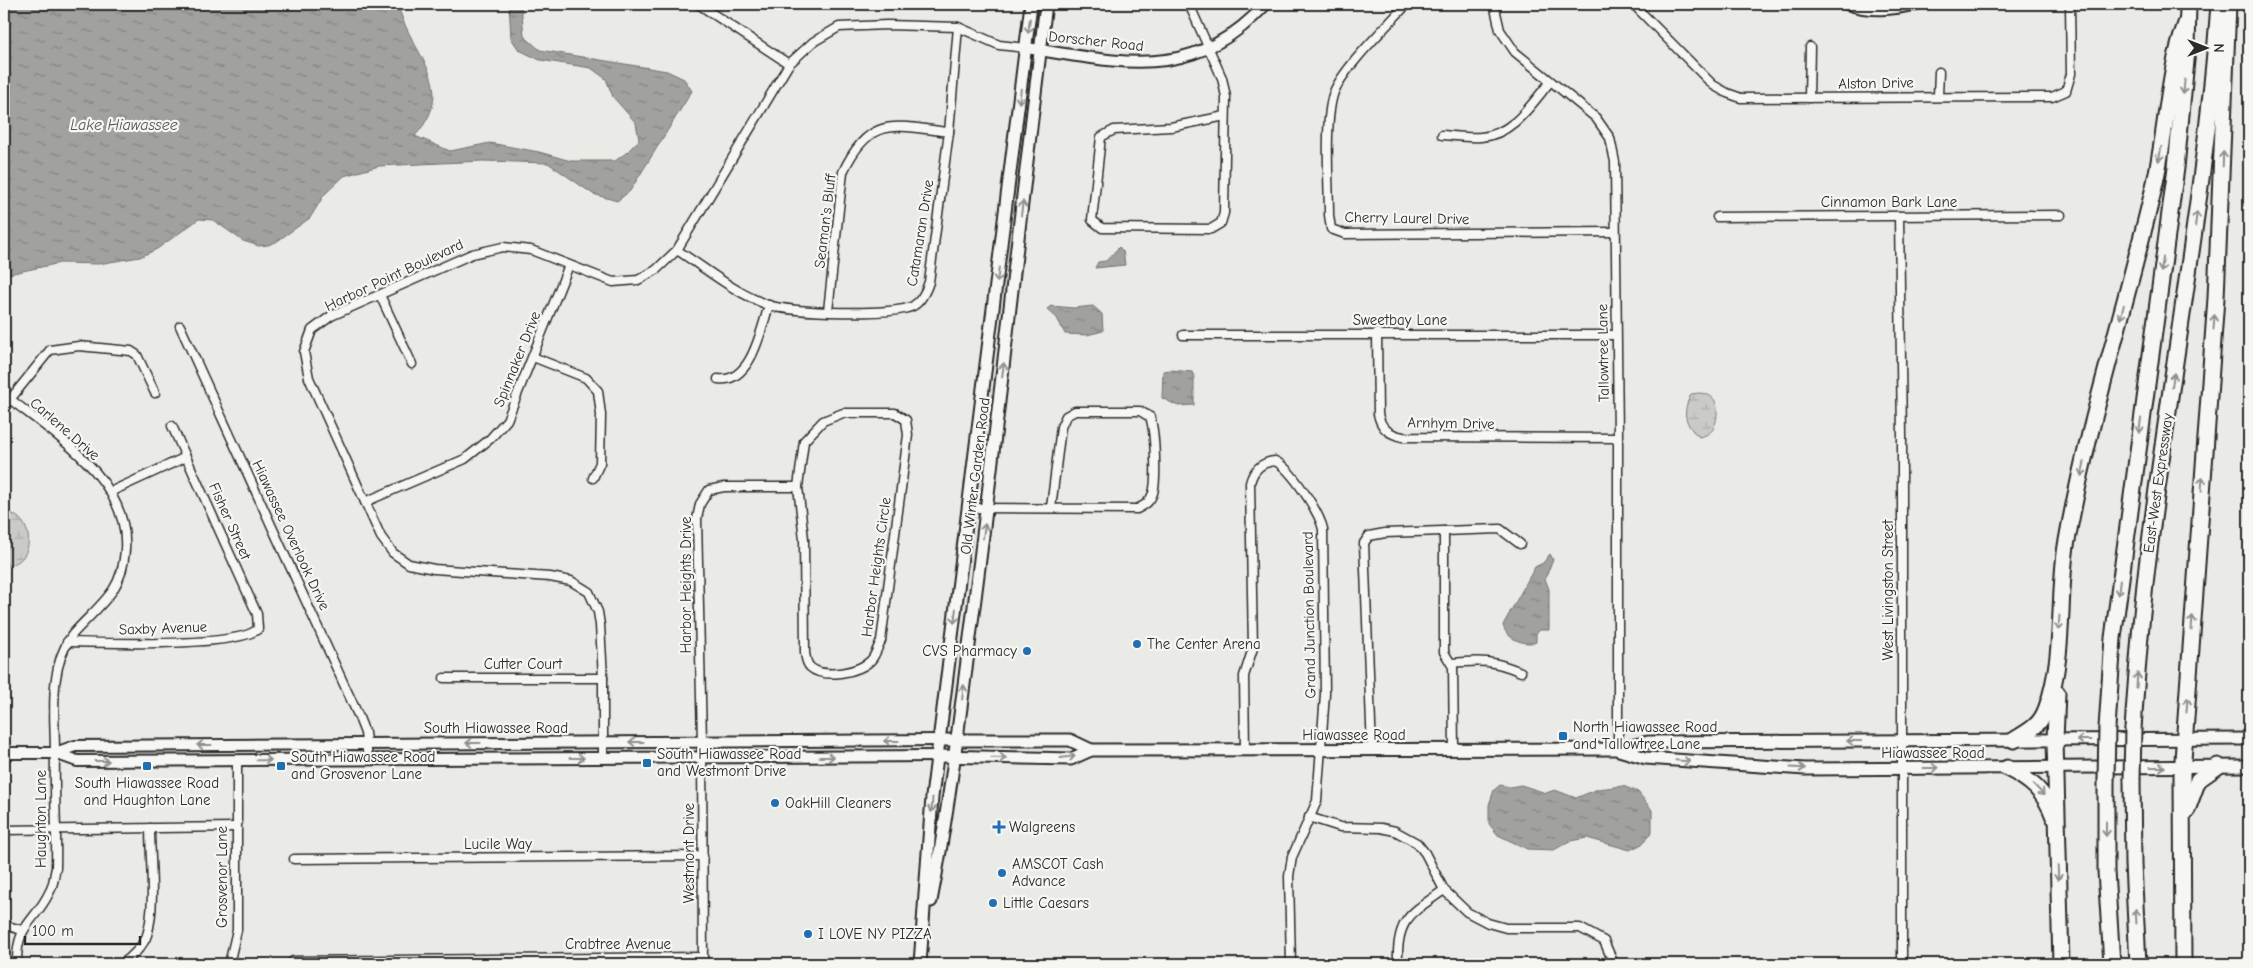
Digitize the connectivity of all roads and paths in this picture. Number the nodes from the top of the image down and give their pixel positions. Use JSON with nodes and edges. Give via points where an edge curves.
{"nodes":[{"id":1,"x":698,"y":4,"type":"edge"},
{"id":2,"x":1031,"y":4,"type":"edge"},
{"id":3,"x":1046,"y":4,"type":"edge"},
{"id":4,"x":1189,"y":4,"type":"edge"},
{"id":5,"x":1266,"y":4,"type":"edge"},
{"id":6,"x":1407,"y":4,"type":"edge"},
{"id":7,"x":1494,"y":4,"type":"edge"},
{"id":8,"x":1636,"y":4,"type":"edge"},
{"id":9,"x":1847,"y":4,"type":"edge"},
{"id":10,"x":1916,"y":4,"type":"edge"},
{"id":11,"x":2070,"y":4,"type":"edge"},
{"id":12,"x":2188,"y":4,"type":"edge"},
{"id":13,"x":2219,"y":4,"type":"edge"},
{"id":14,"x":2228,"y":4,"type":"edge"},
{"id":15,"x":2187,"y":21,"type":"junction"},
{"id":16,"x":958,"y":27,"type":"junction"},
{"id":17,"x":1810,"y":47,"type":"dead end"},
{"id":18,"x":1026,"y":48,"type":"junction"},
{"id":19,"x":1209,"y":48,"type":"junction"},
{"id":20,"x":1040,"y":50,"type":"junction"},
{"id":21,"x":789,"y":64,"type":"junction"},
{"id":22,"x":1939,"y":72,"type":"dead end"},
{"id":23,"x":1550,"y":82,"type":"junction"},
{"id":24,"x":1938,"y":96,"type":"junction"},
{"id":25,"x":1809,"y":98,"type":"junction"},
{"id":26,"x":1225,"y":116,"type":"junction"},
{"id":27,"x":949,"y":132,"type":"junction"},
{"id":28,"x":1442,"y":135,"type":"dead end"},
{"id":29,"x":2061,"y":215,"type":"dead end"},
{"id":30,"x":1899,"y":216,"type":"junction"},
{"id":31,"x":1717,"y":217,"type":"dead end"},
{"id":32,"x":1615,"y":232,"type":"junction"},
{"id":33,"x":677,"y":250,"type":"junction"},
{"id":34,"x":569,"y":265,"type":"junction"},
{"id":35,"x":380,"y":295,"type":"junction"},
{"id":36,"x":769,"y":305,"type":"junction"},
{"id":37,"x":828,"y":311,"type":"junction"},
{"id":38,"x":180,"y":326,"type":"dead end"},
{"id":39,"x":1377,"y":333,"type":"junction"},
{"id":40,"x":1184,"y":335,"type":"dead end"},
{"id":41,"x":1616,"y":335,"type":"junction"},
{"id":42,"x":533,"y":358,"type":"junction"},
{"id":43,"x":412,"y":364,"type":"dead end"},
{"id":44,"x":718,"y":379,"type":"dead end"},
{"id":45,"x":155,"y":393,"type":"dead end"},
{"id":46,"x":10,"y":399,"type":"junction"},
{"id":47,"x":4,"y":407,"type":"edge"},
{"id":48,"x":172,"y":426,"type":"dead end"},
{"id":49,"x":1618,"y":438,"type":"junction"},
{"id":50,"x":186,"y":457,"type":"junction"},
{"id":51,"x":593,"y":478,"type":"dead end"},
{"id":52,"x":798,"y":487,"type":"junction"},
{"id":53,"x":110,"y":492,"type":"junction"},
{"id":54,"x":365,"y":502,"type":"junction"},
{"id":55,"x":969,"y":508,"type":"junction"},
{"id":56,"x":987,"y":508,"type":"junction"},
{"id":57,"x":1051,"y":508,"type":"junction"},
{"id":58,"x":1444,"y":531,"type":"junction"},
{"id":59,"x":1520,"y":544,"type":"dead end"},
{"id":60,"x":258,"y":629,"type":"joint"},
{"id":61,"x":66,"y":642,"type":"junction"},
{"id":62,"x":2057,"y":659,"type":"junction"},
{"id":63,"x":1452,"y":663,"type":"junction"},
{"id":64,"x":1521,"y":672,"type":"dead end"},
{"id":65,"x":444,"y":678,"type":"dead end"},
{"id":66,"x":603,"y":678,"type":"junction"},
{"id":67,"x":2249,"y":739,"type":"edge"},
{"id":68,"x":940,"y":740,"type":"junction"},
{"id":69,"x":956,"y":740,"type":"junction"},
{"id":70,"x":2014,"y":740,"type":"junction"},
{"id":71,"x":2055,"y":740,"type":"junction"},
{"id":72,"x":2185,"y":740,"type":"junction"},
{"id":73,"x":1902,"y":741,"type":"junction"},
{"id":74,"x":603,"y":742,"type":"junction"},
{"id":75,"x":702,"y":742,"type":"junction"},
{"id":76,"x":367,"y":743,"type":"junction"},
{"id":77,"x":1618,"y":749,"type":"junction"},
{"id":78,"x":1091,"y":750,"type":"junction"},
{"id":79,"x":1245,"y":750,"type":"junction"},
{"id":80,"x":1321,"y":750,"type":"junction"},
{"id":81,"x":1372,"y":750,"type":"junction"},
{"id":82,"x":1454,"y":750,"type":"junction"},
{"id":83,"x":4,"y":753,"type":"edge"},
{"id":84,"x":54,"y":753,"type":"junction"},
{"id":85,"x":938,"y":756,"type":"junction"},
{"id":86,"x":603,"y":757,"type":"junction"},
{"id":87,"x":702,"y":757,"type":"junction"},
{"id":88,"x":955,"y":757,"type":"junction"},
{"id":89,"x":368,"y":759,"type":"junction"},
{"id":90,"x":237,"y":760,"type":"junction"},
{"id":91,"x":2218,"y":766,"type":"junction"},
{"id":92,"x":2249,"y":766,"type":"edge"},
{"id":93,"x":2182,"y":767,"type":"junction"},
{"id":94,"x":2007,"y":768,"type":"junction"},
{"id":95,"x":2056,"y":768,"type":"junction"},
{"id":96,"x":1902,"y":769,"type":"junction"},
{"id":97,"x":1309,"y":817,"type":"junction"},
{"id":98,"x":2057,"y":824,"type":"junction"},
{"id":99,"x":2182,"y":826,"type":"junction"},
{"id":100,"x":236,"y":827,"type":"junction"},
{"id":101,"x":57,"y":828,"type":"junction"},
{"id":102,"x":150,"y":828,"type":"junction"},
{"id":103,"x":4,"y":830,"type":"edge"},
{"id":104,"x":702,"y":856,"type":"junction"},
{"id":105,"x":294,"y":859,"type":"dead end"},
{"id":106,"x":1444,"y":890,"type":"junction"},
{"id":107,"x":4,"y":925,"type":"edge"},
{"id":108,"x":22,"y":930,"type":"junction"},
{"id":109,"x":922,"y":950,"type":"junction"},
{"id":110,"x":293,"y":961,"type":"dead end"},
{"id":111,"x":703,"y":961,"type":"edge"},
{"id":112,"x":17,"y":964,"type":"edge"},
{"id":113,"x":122,"y":964,"type":"edge"},
{"id":114,"x":229,"y":964,"type":"edge"},
{"id":115,"x":920,"y":964,"type":"edge"},
{"id":116,"x":1290,"y":964,"type":"edge"},
{"id":117,"x":1398,"y":964,"type":"edge"},
{"id":118,"x":1614,"y":964,"type":"edge"},
{"id":119,"x":1902,"y":964,"type":"edge"},
{"id":120,"x":2061,"y":964,"type":"edge"},
{"id":121,"x":2112,"y":964,"type":"edge"},
{"id":122,"x":2138,"y":964,"type":"edge"},
{"id":123,"x":2183,"y":964,"type":"edge"}],
"edges":[{"from":1,"to":21,"type":"street"},
{"from":2,"to":18,"type":"main road","name":"Old Winter Garden Road","one_way":true},
{"from":3,"to":20,"type":"main road","name":"Old Winter Garden Road"},
{"from":4,"to":19,"type":"street"},
{"from":5,"to":19,"type":"street","name":"Dorscher Road","via":[[1238,30]]},
{"from":6,"to":32,"type":"street","name":"Cherry Laurel Drive","via":[[1352,65],[1334,92],[1329,116],[1331,228],[1345,234]]},
{"from":7,"to":23,"type":"street","name":"Tallowtree Lane","via":[[1500,30],[1515,52]]},
{"from":8,"to":25,"type":"street","name":"Alston Drive","via":[[1713,85],[1727,93],[1741,98]]},
{"from":9,"to":10,"type":"street","via":[[1877,10]]},
{"from":11,"to":24,"type":"street","name":"Alston Drive","via":[[2071,74],[2066,91],[2052,97]]},
{"from":12,"to":15,"type":"highway","name":"East-West Expressway"},
{"from":122,"to":13,"type":"highway","name":"East-West Expressway","one_way":true,"bridge":true,"via":[[2132,780],[2140,623],[2194,232]]},
{"from":72,"to":14,"type":"highway","one_way":true,"via":[[2216,298]]},
{"from":15,"to":62,"type":"highway","one_way":true,"via":[[2178,46],[2155,185],[2087,448],[2066,546]]},
{"from":15,"to":121,"type":"highway","name":"East-West Expressway","one_way":true,"bridge":true,"via":[[2176,168],[2112,638],[2106,780],[2106,871]]},
{"from":16,"to":18,"type":"street","name":"Harbor Point Boulevard","via":[[999,45]]},
{"from":16,"to":21,"type":"street","name":"Harbor Point Boulevard","via":[[839,27],[813,42]]},
{"from":16,"to":27,"type":"street","name":"Catamaran Drive"},
{"from":17,"to":25,"type":"street"},
{"from":18,"to":20,"type":"street","name":"Dorscher Road"},
{"from":18,"to":55,"type":"main road","name":"Old Winter Garden Road","one_way":true},
{"from":19,"to":20,"type":"street","name":"Dorscher Road","via":[[1173,60],[1143,62]]},
{"from":19,"to":26,"type":"street","via":[[1222,78]]},
{"from":56,"to":20,"type":"main road","name":"Old Winter Garden Road","one_way":true},
{"from":21,"to":33,"type":"street","name":"Harbor Point Boulevard"},
{"from":22,"to":24,"type":"street"},
{"from":23,"to":28,"type":"street","via":[[1516,122],[1502,131],[1483,137]]},
{"from":23,"to":32,"type":"street","name":"Tallowtree Lane","via":[[1596,118],[1610,138],[1615,162]]},
{"from":24,"to":25,"type":"street","name":"Alston Drive"},
{"from":26,"to":26,"type":"street","via":[[1224,213],[1221,223],[1211,228],[1102,228],[1092,220],[1101,137],[1114,130],[1171,127]]},
{"from":27,"to":37,"type":"street","name":"Catamaran Drive","via":[[925,295],[914,306],[892,312]]},
{"from":27,"to":37,"type":"street","name":"Seaman's Bluff","via":[[902,126],[878,128],[850,155],[843,172]]},
{"from":29,"to":30,"type":"street","name":"Cinnamon Bark Lane"},
{"from":30,"to":31,"type":"street","name":"Cinnamon Bark Lane"},
{"from":30,"to":73,"type":"street","name":"West Livingston Street"},
{"from":32,"to":41,"type":"street","name":"Tallowtree Lane"},
{"from":33,"to":34,"type":"street","name":"Harbor Point Boulevard","via":[[656,270],[638,280],[613,282]]},
{"from":33,"to":36,"type":"street","name":"Catamaran Drive","via":[[727,284]]},
{"from":34,"to":35,"type":"street","name":"Harbor Point Boulevard","via":[[531,250],[503,247],[472,254]]},
{"from":34,"to":42,"type":"street","name":"Spinnaker Drive"},
{"from":35,"to":43,"type":"street"},
{"from":35,"to":54,"type":"street","name":"Harbor Point Boulevard","via":[[331,316],[312,330],[304,352],[309,378]]},
{"from":36,"to":37,"type":"street","name":"Catamaran Drive"},
{"from":36,"to":44,"type":"street","via":[[754,352],[746,366],[735,377]]},
{"from":38,"to":76,"type":"street","name":"Hiawassee Overlook Drive","via":[[358,715]]},
{"from":39,"to":40,"type":"street","name":"Sweetbay Lane"},
{"from":39,"to":41,"type":"street","name":"Sweetbay Lane"},
{"from":39,"to":49,"type":"street","name":"Arnhym Drive","via":[[1378,414],[1380,423],[1392,435]]},
{"from":41,"to":49,"type":"street","name":"Tallowtree Lane"},
{"from":42,"to":51,"type":"street","via":[[586,378],[598,391],[600,463]]},
{"from":42,"to":54,"type":"street","name":"Spinnaker Drive","via":[[508,420],[490,439],[465,459]]},
{"from":45,"to":46,"type":"street","via":[[137,355],[131,351],[79,346],[50,350]]},
{"from":46,"to":47,"type":"street"},
{"from":46,"to":53,"type":"street","name":"Carlene Drive","via":[[87,463]]},
{"from":48,"to":50,"type":"street","name":"Fisher Street"},
{"from":49,"to":77,"type":"street","name":"Tallowtree Lane"},
{"from":50,"to":53,"type":"street"},
{"from":50,"to":60,"type":"street","name":"Fisher Street","via":[[257,614]]},
{"from":52,"to":52,"type":"street","name":"Harbor Heights Circle","via":[[804,539],[807,663],[812,669],[841,674],[860,668],[873,659],[881,641],[908,435],[906,420],[895,413],[842,413],[823,421],[804,441]]},
{"from":52,"to":75,"type":"street","name":"Harbor Heights Drive","via":[[724,487],[709,490],[700,504],[697,519]]},
{"from":53,"to":61,"type":"street","name":"Carlene Drive","via":[[122,518],[124,565],[113,589]]},
{"from":54,"to":66,"type":"street","name":"Harbor Point Boulevard","via":[[381,537],[393,553],[409,564],[434,569],[550,577],[571,581],[588,592],[598,612]]},
{"from":55,"to":56,"type":"street"},
{"from":55,"to":68,"type":"main road","name":"Old Winter Garden Road","one_way":true},
{"from":56,"to":57,"type":"street"},
{"from":69,"to":56,"type":"main road","name":"Old Winter Garden Road","one_way":true},
{"from":57,"to":57,"type":"street","via":[[1137,509],[1148,503],[1154,492],[1154,428],[1150,417],[1140,411],[1074,411],[1066,416],[1061,427]]},
{"from":58,"to":59,"type":"street","via":[[1500,529]]},
{"from":58,"to":63,"type":"street","via":[[1444,652]]},
{"from":58,"to":81,"type":"street","via":[[1377,534],[1364,543]]},
{"from":60,"to":61,"type":"street","name":"Saxby Avenue","via":[[247,635],[203,641]]},
{"from":61,"to":84,"type":"street","name":"Carlene Drive","via":[[53,696]]},
{"from":62,"to":70,"type":"highway","via":[[2045,715],[2040,724]]},
{"from":62,"to":71,"type":"highway"},
{"from":63,"to":64,"type":"street","via":[[1500,663]]},
{"from":63,"to":82,"type":"street"},
{"from":65,"to":66,"type":"street","name":"Cutter Court"},
{"from":66,"to":74,"type":"street","name":"Harbor Point Boulevard"},
{"from":67,"to":72,"type":"main road","name":"Hiawassee Road"},
{"from":68,"to":69,"type":"main road","name":"Hiawassee Road"},
{"from":68,"to":75,"type":"street","name":"South Hiawassee Road","one_way":true},
{"from":68,"to":85,"type":"main road","name":"Old Winter Garden Road"},
{"from":69,"to":78,"type":"main road","name":"Hiawassee Road","via":[[1070,740]]},
{"from":69,"to":88,"type":"main road","name":"Old Winter Garden Road"},
{"from":70,"to":71,"type":"main road","name":"Hiawassee Road"},
{"from":70,"to":73,"type":"main road","name":"Hiawassee Road"},
{"from":72,"to":71,"type":"main road","name":"Hiawassee Road","one_way":true},
{"from":71,"to":95,"type":"highway"},
{"from":72,"to":93,"type":"highway"},
{"from":73,"to":77,"type":"main road","name":"Hiawassee Road","one_way":true,"via":[[1648,742]]},
{"from":73,"to":96,"type":"street","name":"West Livingston Street"},
{"from":75,"to":74,"type":"street","name":"South Hiawassee Road","one_way":true},
{"from":74,"to":76,"type":"street","name":"South Hiawassee Road","one_way":true},
{"from":74,"to":86,"type":"street","name":"Harbor Point Boulevard"},
{"from":75,"to":87,"type":"street","name":"Westmont Drive"},
{"from":76,"to":84,"type":"street","name":"South Hiawassee Road","one_way":true,"via":[[75,746]]},
{"from":76,"to":89,"type":"street","name":"Hiawassee Overlook Drive"},
{"from":77,"to":82,"type":"main road","name":"Hiawassee Road"},
{"from":77,"to":96,"type":"main road","name":"Hiawassee Road","one_way":true,"via":[[1646,758],[1724,764],[1805,769]]},
{"from":78,"to":79,"type":"main road","name":"Hiawassee Road"},
{"from":88,"to":78,"type":"main road","name":"Hiawassee Road","one_way":true,"via":[[1071,758]]},
{"from":79,"to":80,"type":"main road","name":"Hiawassee Road"},
{"from":79,"to":80,"type":"street","name":"Grand Junction Boulevard","via":[[1244,676],[1253,648],[1250,483],[1261,465],[1275,461],[1286,469],[1320,518],[1323,529],[1325,694]]},
{"from":80,"to":81,"type":"main road","name":"Hiawassee Road"},
{"from":80,"to":97,"type":"street","name":"Grand Junction Boulevard","via":[[1317,801]]},
{"from":81,"to":82,"type":"main road","name":"Hiawassee Road"},
{"from":83,"to":84,"type":"street","name":"South Hiawassee Road"},
{"from":84,"to":90,"type":"street","name":"South Hiawassee Road","one_way":true,"via":[[77,761]]},
{"from":84,"to":101,"type":"street","name":"Haughton Lane"},
{"from":87,"to":85,"type":"street","name":"South Hiawassee Road","one_way":true},
{"from":85,"to":88,"type":"main road","name":"Hiawassee Road"},
{"from":85,"to":109,"type":"main road","name":"Old Winter Garden Road","one_way":true,"via":[[932,797]]},
{"from":86,"to":87,"type":"street","name":"South Hiawassee Road"},
{"from":89,"to":86,"type":"street","name":"South Hiawassee Road","one_way":true},
{"from":87,"to":104,"type":"street","name":"Westmont Drive"},
{"from":88,"to":109,"type":"main road","name":"Old Winter Garden Road"},
{"from":90,"to":89,"type":"street","name":"South Hiawassee Road","one_way":true},
{"from":90,"to":100,"type":"street","name":"Grosvenor Lane"},
{"from":91,"to":92,"type":"main road","name":"Hiawassee Road"},
{"from":91,"to":93,"type":"main road","name":"Hiawassee Road"},
{"from":91,"to":99,"type":"highway","via":[[2198,780]]},
{"from":95,"to":93,"type":"main road","name":"Hiawassee Road","one_way":true},
{"from":93,"to":99,"type":"highway"},
{"from":94,"to":95,"type":"main road","name":"Hiawassee Road"},
{"from":96,"to":94,"type":"main road","name":"Hiawassee Road","one_way":true},
{"from":94,"to":98,"type":"highway","one_way":true,"via":[[2028,779],[2045,795]]},
{"from":95,"to":98,"type":"highway"},
{"from":96,"to":119,"type":"street","name":"West Livingston Street"},
{"from":97,"to":106,"type":"street","via":[[1340,827],[1395,831],[1417,843]]},
{"from":97,"to":116,"type":"street","name":"Grand Junction Boulevard","via":[[1292,857]]},
{"from":98,"to":120,"type":"highway","one_way":true},
{"from":99,"to":123,"type":"highway"},
{"from":100,"to":102,"type":"street"},
{"from":100,"to":114,"type":"street","name":"Grosvenor Lane","via":[[237,930]]},
{"from":101,"to":102,"type":"street"},
{"from":101,"to":103,"type":"street"},
{"from":101,"to":108,"type":"street","name":"Haughton Lane","via":[[56,868],[51,890]]},
{"from":102,"to":113,"type":"street","via":[[151,914],[147,936]]},
{"from":104,"to":105,"type":"street","name":"Lucile Way"},
{"from":104,"to":111,"type":"street","name":"Westmont Drive"},
{"from":106,"to":117,"type":"street","via":[[1410,914],[1397,944]]},
{"from":106,"to":118,"type":"street","via":[[1467,912],[1488,923],[1506,928],[1580,928],[1604,941]]},
{"from":107,"to":108,"type":"street"},
{"from":108,"to":112,"type":"street","name":"Haughton Lane","via":[[16,951]]},
{"from":109,"to":115,"type":"main road","name":"Old Winter Garden Road"},
{"from":110,"to":111,"type":"street","name":"Crabtree Avenue"}]}
